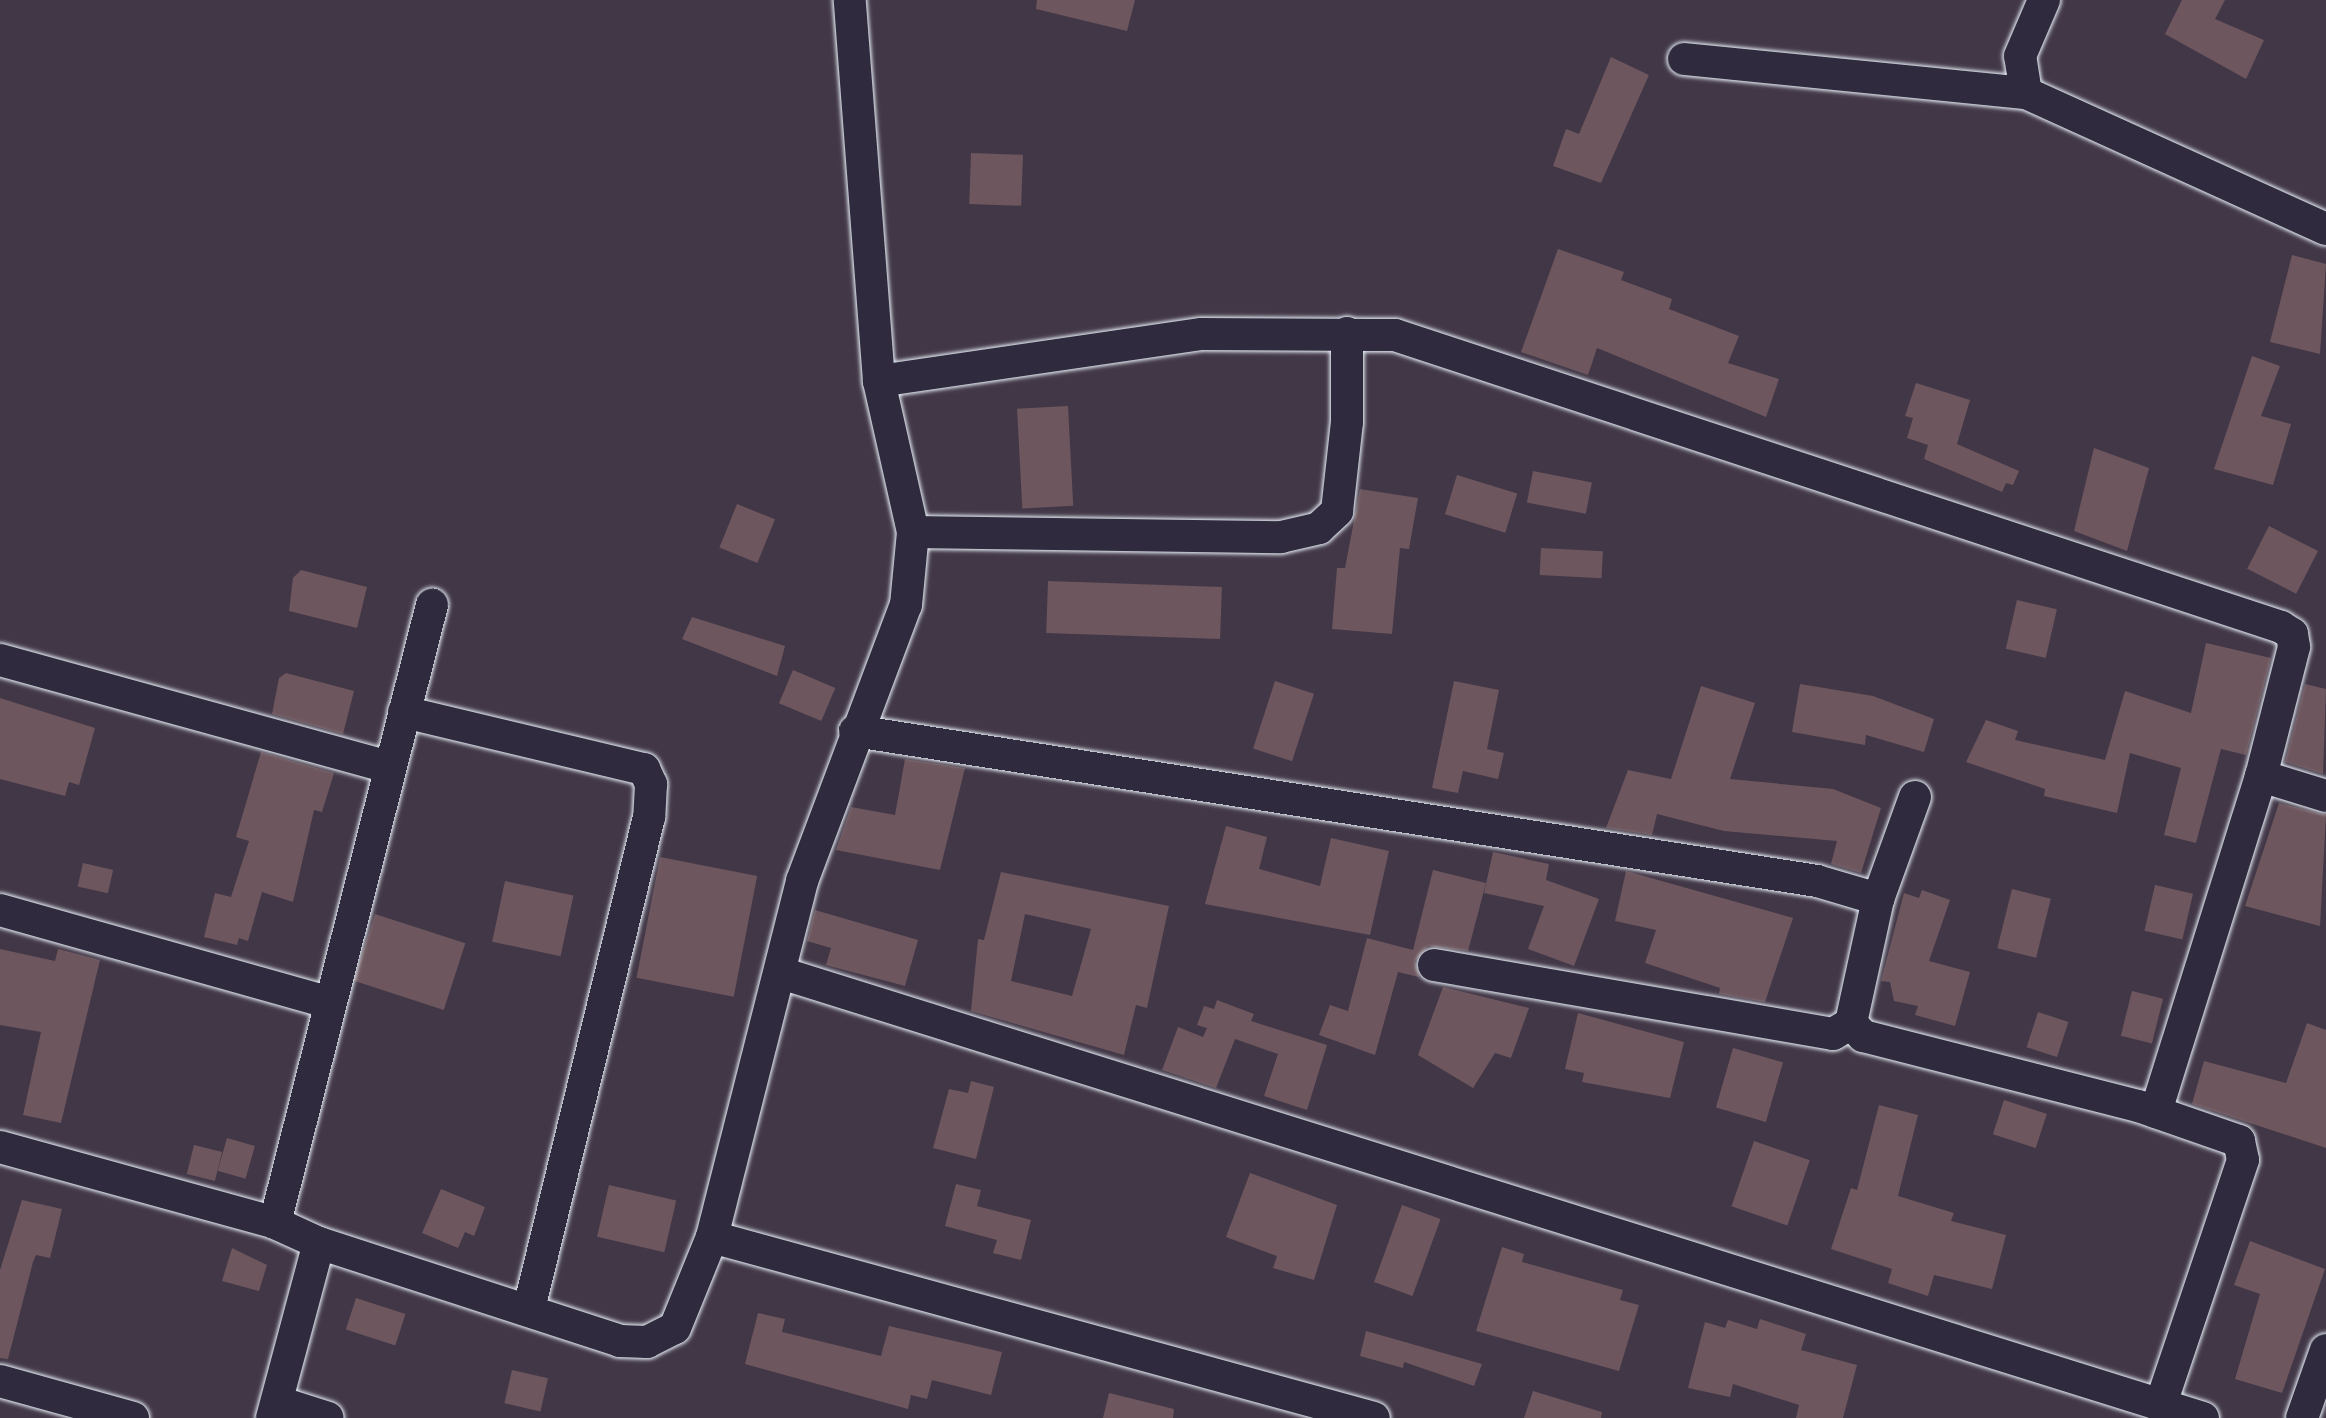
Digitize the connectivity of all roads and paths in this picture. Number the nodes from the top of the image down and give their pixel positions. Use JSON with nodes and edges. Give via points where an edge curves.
{"nodes":[{"id":1,"x":850,"y":0,"type":"edge"},
{"id":2,"x":2044,"y":0,"type":"edge"},
{"id":3,"x":1684,"y":59,"type":"dead end"},
{"id":4,"x":2026,"y":92,"type":"junction"},
{"id":5,"x":2326,"y":228,"type":"edge"},
{"id":6,"x":1347,"y":333,"type":"junction"},
{"id":7,"x":879,"y":381,"type":"junction"},
{"id":8,"x":913,"y":532,"type":"junction"},
{"id":9,"x":432,"y":605,"type":"dead end"},
{"id":10,"x":0,"y":660,"type":"edge"},
{"id":11,"x":404,"y":712,"type":"junction"},
{"id":12,"x":855,"y":731,"type":"junction"},
{"id":13,"x":389,"y":767,"type":"junction"},
{"id":14,"x":2261,"y":776,"type":"junction"},
{"id":15,"x":2326,"y":796,"type":"edge"},
{"id":16,"x":1915,"y":798,"type":"dead end"},
{"id":17,"x":1878,"y":899,"type":"junction"},
{"id":18,"x":0,"y":910,"type":"edge"},
{"id":19,"x":1434,"y":965,"type":"dead end"},
{"id":20,"x":781,"y":973,"type":"junction"},
{"id":21,"x":328,"y":1002,"type":"junction"},
{"id":22,"x":1851,"y":1023,"type":"junction"},
{"id":23,"x":2156,"y":1112,"type":"junction"},
{"id":24,"x":0,"y":1147,"type":"edge"},
{"id":25,"x":275,"y":1223,"type":"junction"},
{"id":26,"x":712,"y":1236,"type":"junction"},
{"id":27,"x":319,"y":1242,"type":"junction"},
{"id":28,"x":529,"y":1309,"type":"junction"},
{"id":29,"x":2326,"y":1350,"type":"edge"},
{"id":30,"x":0,"y":1381,"type":"edge"},
{"id":31,"x":2160,"y":1406,"type":"junction"},
{"id":32,"x":275,"y":1410,"type":"edge"},
{"id":33,"x":134,"y":1418,"type":"edge"},
{"id":34,"x":328,"y":1418,"type":"edge"},
{"id":35,"x":1374,"y":1418,"type":"edge"},
{"id":36,"x":2203,"y":1418,"type":"edge"},
{"id":37,"x":2302,"y":1418,"type":"edge"}],
"edges":[{"from":1,"to":7,"type":"street"},
{"from":2,"to":4,"type":"street","via":[[2020,56]]},
{"from":3,"to":4,"type":"street"},
{"from":4,"to":5,"type":"street"},
{"from":6,"to":7,"type":"street","via":[[1202,334]]},
{"from":6,"to":8,"type":"street","via":[[1347,422],[1337,510],[1319,528],[1281,537]]},
{"from":6,"to":14,"type":"street","via":[[1396,335],[2281,627],[2294,647]]},
{"from":7,"to":8,"type":"street"},
{"from":8,"to":12,"type":"street","via":[[906,605]]},
{"from":9,"to":11,"type":"street"},
{"from":10,"to":13,"type":"street"},
{"from":11,"to":13,"type":"street"},
{"from":11,"to":28,"type":"street","via":[[644,769],[650,784],[649,816]]},
{"from":12,"to":17,"type":"street","via":[[1818,881]]},
{"from":12,"to":20,"type":"street","via":[[802,881]]},
{"from":13,"to":21,"type":"street"},
{"from":14,"to":15,"type":"street"},
{"from":14,"to":23,"type":"street"},
{"from":16,"to":17,"type":"street"},
{"from":17,"to":22,"type":"street"},
{"from":18,"to":21,"type":"street"},
{"from":19,"to":22,"type":"street","via":[[1833,1034]]},
{"from":20,"to":26,"type":"street"},
{"from":20,"to":31,"type":"street"},
{"from":21,"to":25,"type":"street"},
{"from":22,"to":23,"type":"street","via":[[1863,1036]]},
{"from":23,"to":31,"type":"street","via":[[2240,1141],[2243,1160]]},
{"from":24,"to":25,"type":"street"},
{"from":25,"to":27,"type":"street"},
{"from":26,"to":28,"type":"street","via":[[675,1328],[647,1342],[620,1341]]},
{"from":26,"to":35,"type":"street"},
{"from":27,"to":28,"type":"street"},
{"from":27,"to":32,"type":"street"},
{"from":29,"to":37,"type":"street"},
{"from":30,"to":33,"type":"street"},
{"from":31,"to":36,"type":"street"},
{"from":32,"to":34,"type":"street"}]}
